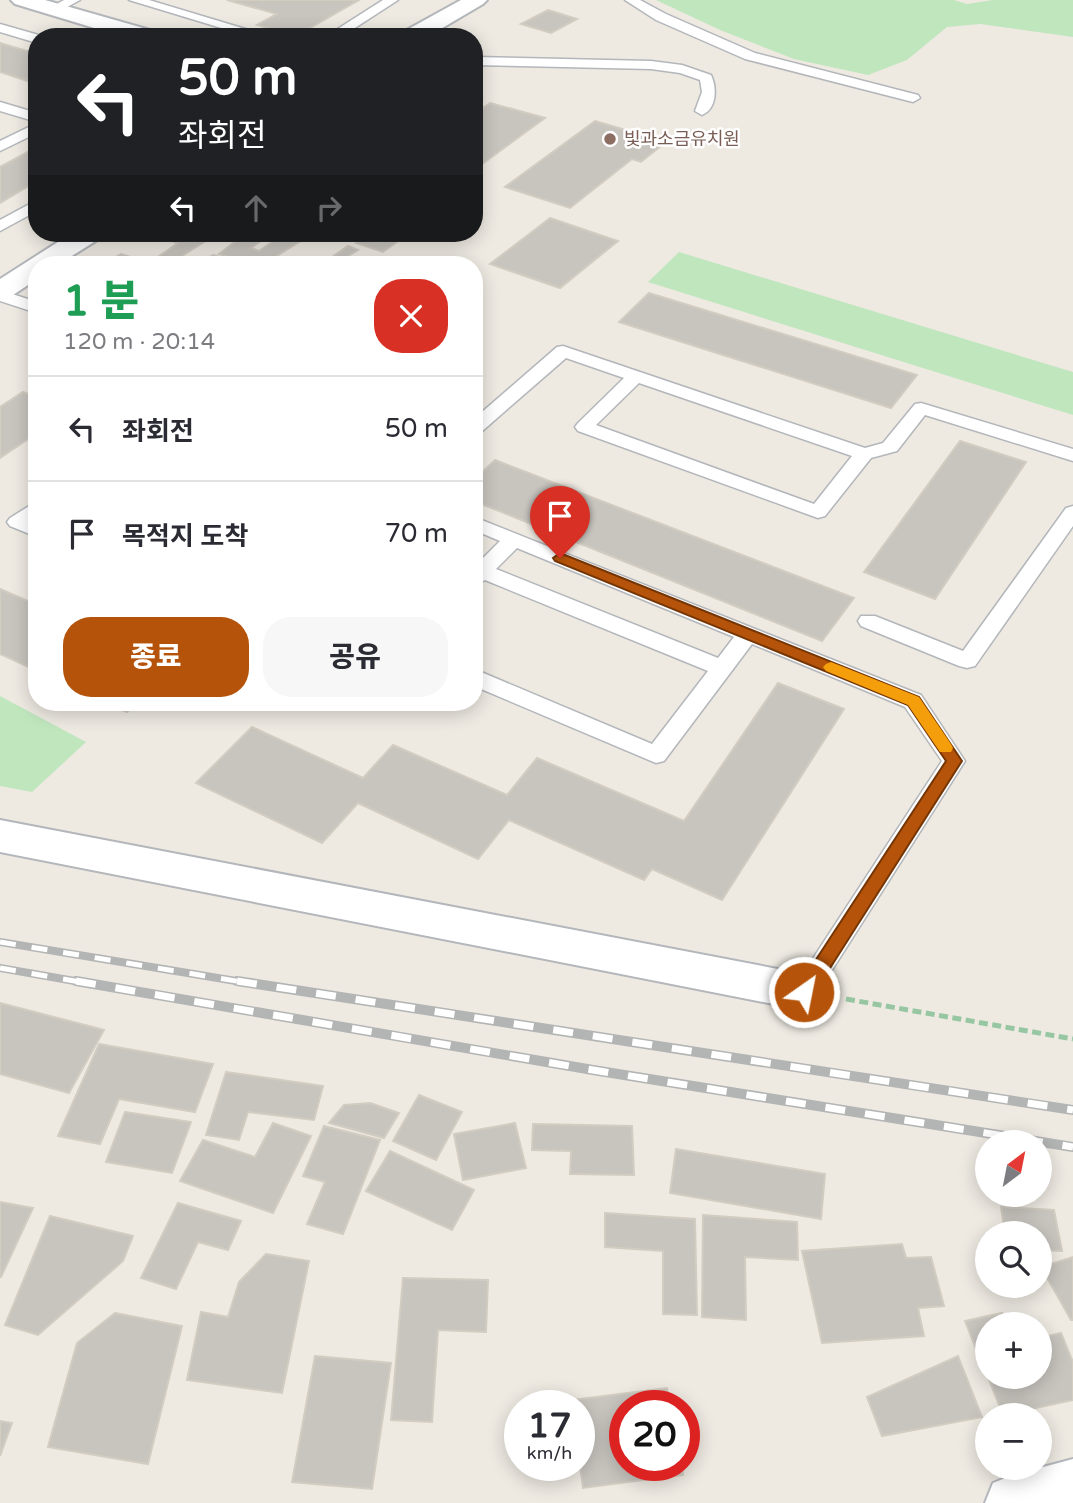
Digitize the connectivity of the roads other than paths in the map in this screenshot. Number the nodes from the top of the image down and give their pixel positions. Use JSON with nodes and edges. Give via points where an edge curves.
{"nodes":[{"id":1,"x":22,"y":0,"type":"edge"},
{"id":2,"x":135,"y":0,"type":"edge"},
{"id":3,"x":392,"y":0,"type":"edge"},
{"id":4,"x":476,"y":0,"type":"edge"},
{"id":5,"x":631,"y":0,"type":"edge"},
{"id":6,"x":64,"y":5,"type":"edge"},
{"id":7,"x":0,"y":28,"type":"edge"},
{"id":8,"x":125,"y":28,"type":"edge"},
{"id":9,"x":234,"y":28,"type":"edge"},
{"id":10,"x":346,"y":28,"type":"edge"},
{"id":11,"x":427,"y":28,"type":"edge"},
{"id":12,"x":28,"y":36,"type":"edge"},
{"id":13,"x":483,"y":61,"type":"edge"},
{"id":14,"x":913,"y":98,"type":"dead end"},
{"id":15,"x":0,"y":106,"type":"edge"},
{"id":16,"x":702,"y":111,"type":"dead end"},
{"id":17,"x":28,"y":115,"type":"edge"},
{"id":18,"x":28,"y":132,"type":"edge"},
{"id":19,"x":0,"y":147,"type":"edge"},
{"id":20,"x":28,"y":210,"type":"edge"},
{"id":21,"x":0,"y":226,"type":"edge"},
{"id":22,"x":76,"y":242,"type":"edge"},
{"id":23,"x":54,"y":256,"type":"edge"},
{"id":24,"x":28,"y":273,"type":"edge"},
{"id":25,"x":0,"y":293,"type":"edge"},
{"id":26,"x":28,"y":305,"type":"edge"},
{"id":27,"x":636,"y":376,"type":"junction"},
{"id":28,"x":483,"y":421,"type":"edge"},
{"id":29,"x":864,"y":454,"type":"junction"},
{"id":30,"x":1073,"y":455,"type":"edge"},
{"id":31,"x":1073,"y":512,"type":"edge"},
{"id":32,"x":28,"y":514,"type":"edge"},
{"id":33,"x":28,"y":527,"type":"edge"},
{"id":34,"x":483,"y":527,"type":"edge"},
{"id":35,"x":513,"y":539,"type":"junction"},
{"id":36,"x":483,"y":570,"type":"edge"},
{"id":37,"x":483,"y":577,"type":"edge"},
{"id":38,"x":868,"y":621,"type":"dead end"},
{"id":39,"x":748,"y":634,"type":"junction"},
{"id":40,"x":721,"y":668,"type":"junction"},
{"id":41,"x":483,"y":681,"type":"edge"},
{"id":42,"x":0,"y":836,"type":"edge"},
{"id":43,"x":804,"y":992,"type":"joint"},
{"id":44,"x":1073,"y":1487,"type":"edge"},
{"id":45,"x":1013,"y":1503,"type":"edge"}],
"edges":[{"from":1,"to":6,"type":"street"},
{"from":2,"to":9,"type":"lane"},
{"from":3,"to":10,"type":"lane"},
{"from":4,"to":11,"type":"street"},
{"from":5,"to":14,"type":"lane","via":[[750,56]]},
{"from":6,"to":8,"type":"street"},
{"from":7,"to":12,"type":"lane"},
{"from":13,"to":16,"type":"lane","via":[[682,69],[706,78],[709,92]]},
{"from":15,"to":17,"type":"lane"},
{"from":18,"to":19,"type":"lane"},
{"from":20,"to":21,"type":"lane"},
{"from":22,"to":23,"type":"street"},
{"from":24,"to":25,"type":"street"},
{"from":25,"to":26,"type":"lane"},
{"from":27,"to":28,"type":"lane","via":[[563,351]]},
{"from":27,"to":29,"type":"lane"},
{"from":27,"to":29,"type":"lane","via":[[584,427],[818,512]]},
{"from":29,"to":30,"type":"lane","via":[[890,447],[921,408]]},
{"from":31,"to":38,"type":"lane","via":[[967,661]]},
{"from":32,"to":33,"type":"lane","via":[[17,522]]},
{"from":34,"to":35,"type":"lane"},
{"from":35,"to":36,"type":"lane"},
{"from":35,"to":39,"type":"lane"},
{"from":37,"to":40,"type":"lane"},
{"from":39,"to":40,"type":"lane"},
{"from":39,"to":43,"type":"lane","via":[[913,701],[954,761]]},
{"from":40,"to":41,"type":"lane","via":[[656,755]]},
{"from":42,"to":43,"type":"street"},
{"from":44,"to":45,"type":"street"}]}
